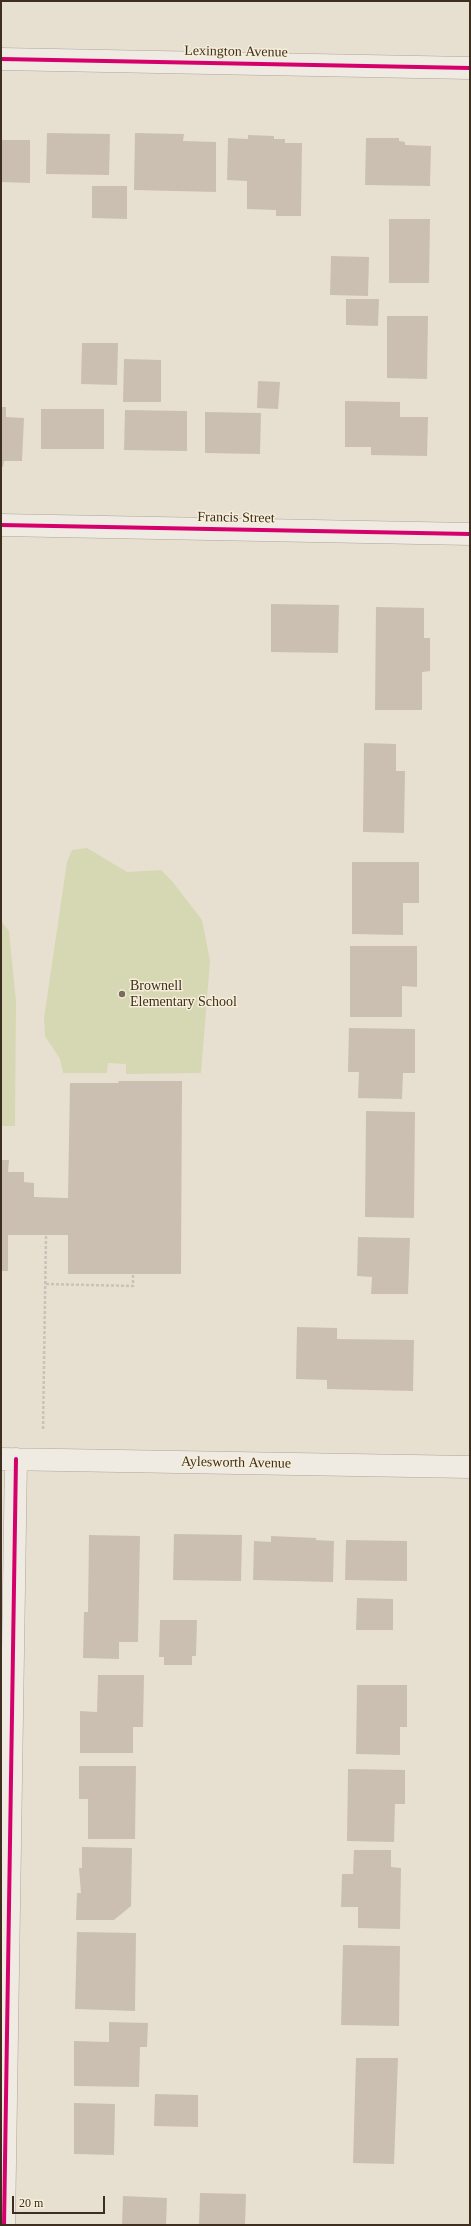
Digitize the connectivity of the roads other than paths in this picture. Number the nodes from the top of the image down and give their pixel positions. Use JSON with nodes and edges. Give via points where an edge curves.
{"nodes":[{"id":1,"x":1,"y":59,"type":"edge"},
{"id":2,"x":470,"y":68,"type":"edge"},
{"id":3,"x":1,"y":525,"type":"edge"},
{"id":4,"x":470,"y":534,"type":"edge"},
{"id":5,"x":9,"y":1459,"type":"edge"},
{"id":6,"x":470,"y":1467,"type":"edge"},
{"id":7,"x":4,"y":2225,"type":"edge"}],
"edges":[{"from":1,"to":2,"type":"street","name":"Lexington Avenue"},
{"from":3,"to":4,"type":"street","name":"Francis Street"},
{"from":5,"to":6,"type":"street","name":"Aylesworth Avenue"},
{"from":5,"to":7,"type":"street"}]}
